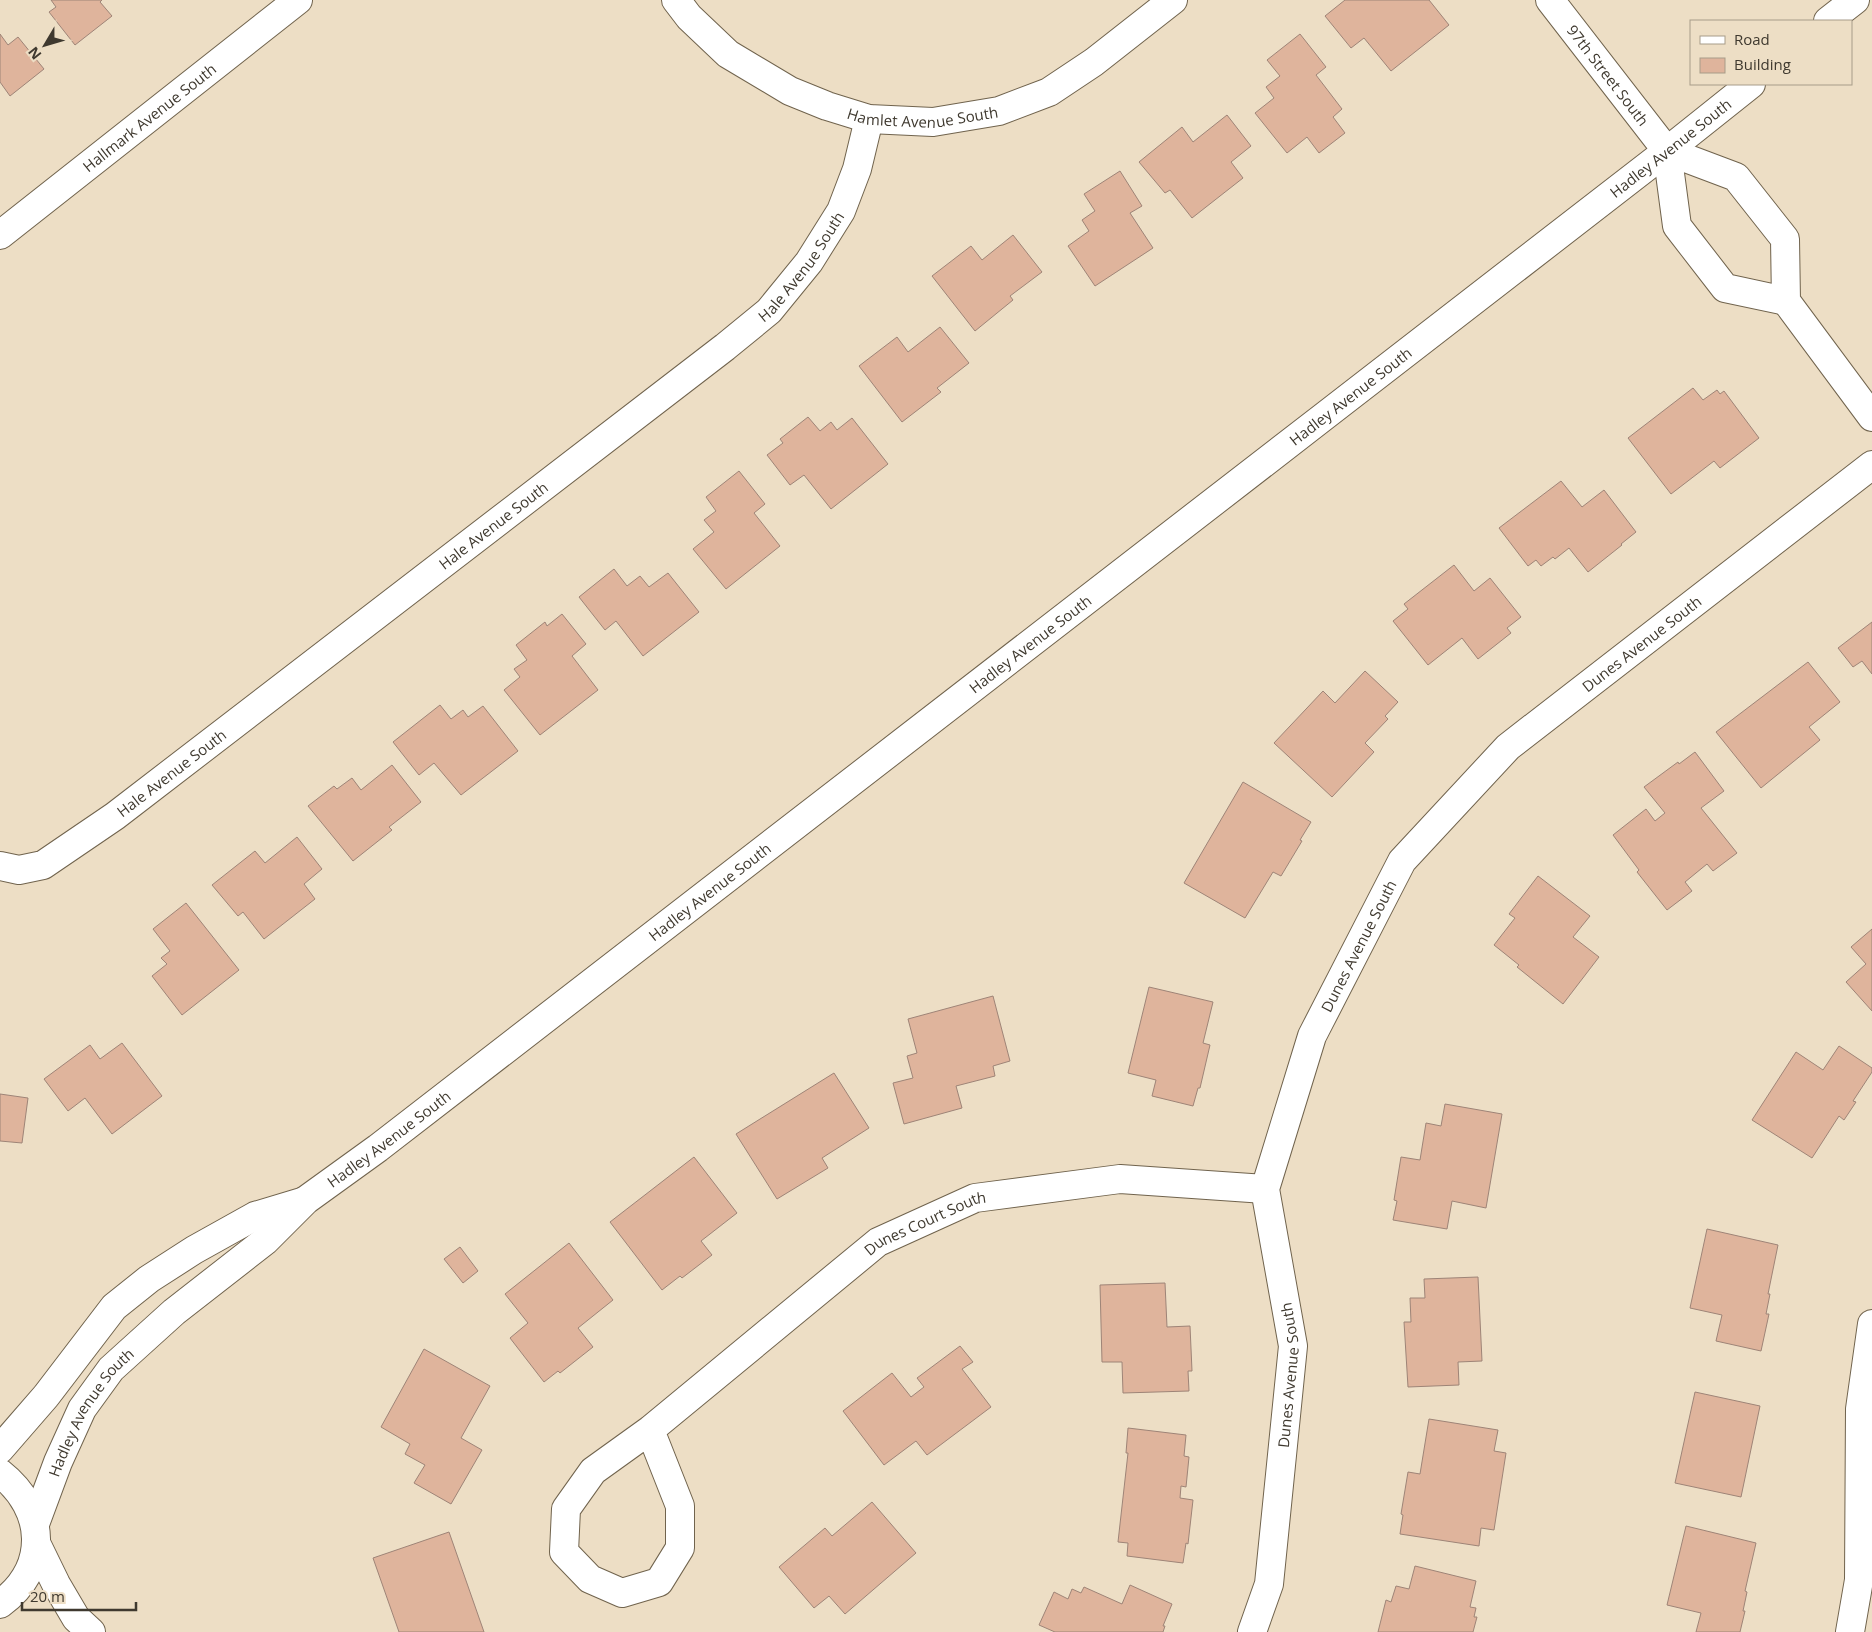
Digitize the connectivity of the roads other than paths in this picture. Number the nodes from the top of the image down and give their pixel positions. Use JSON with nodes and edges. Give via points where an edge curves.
{"nodes":[{"id":1,"x":298,"y":0,"type":"edge"},
{"id":2,"x":676,"y":0,"type":"edge"},
{"id":3,"x":1173,"y":0,"type":"edge"},
{"id":4,"x":1550,"y":0,"type":"edge"},
{"id":5,"x":1855,"y":0,"type":"edge"},
{"id":6,"x":1829,"y":20,"type":"edge"},
{"id":7,"x":1749,"y":85,"type":"edge"},
{"id":8,"x":869,"y":118,"type":"junction"},
{"id":9,"x":1667,"y":151,"type":"junction"},
{"id":10,"x":0,"y":235,"type":"edge"},
{"id":11,"x":1786,"y":300,"type":"junction"},
{"id":12,"x":1872,"y":417,"type":"edge"},
{"id":13,"x":1872,"y":465,"type":"edge"},
{"id":14,"x":0,"y":866,"type":"edge"},
{"id":15,"x":1265,"y":1188,"type":"junction"},
{"id":16,"x":306,"y":1200,"type":"junction"},
{"id":17,"x":1872,"y":1324,"type":"edge"},
{"id":18,"x":650,"y":1430,"type":"junction"},
{"id":19,"x":0,"y":1449,"type":"edge"},
{"id":20,"x":0,"y":1473,"type":"edge"},
{"id":21,"x":36,"y":1534,"type":"junction"},
{"id":22,"x":0,"y":1604,"type":"edge"},
{"id":23,"x":90,"y":1632,"type":"edge"},
{"id":24,"x":1252,"y":1632,"type":"edge"},
{"id":25,"x":1850,"y":1632,"type":"edge"}],
"edges":[{"from":1,"to":10,"type":"street","name":"Hallmark Avenue South"},
{"from":2,"to":8,"type":"street","name":"Hamlet Avenue South","via":[[728,54],[790,91]]},
{"from":3,"to":8,"type":"street","name":"Hamlet Avenue South","via":[[1094,62],[1049,92],[999,111],[933,122]]},
{"from":4,"to":9,"type":"street","name":"97th Street South"},
{"from":5,"to":6,"type":"street"},
{"from":7,"to":9,"type":"street","name":"Hadley Avenue South"},
{"from":8,"to":14,"type":"street","name":"Hale Avenue South","via":[[857,169],[841,211],[809,262],[769,311],[115,816],[43,865],[19,870]]},
{"from":9,"to":11,"type":"street","via":[[1736,177],[1785,238]]},
{"from":9,"to":11,"type":"street","via":[[1677,226],[1725,288]]},
{"from":9,"to":16,"type":"street","name":"Hadley Avenue South","via":[[386,1142]]},
{"from":11,"to":12,"type":"street"},
{"from":13,"to":15,"type":"street","name":"Dunes Avenue South","via":[[1508,747],[1402,861],[1312,1036]]},
{"from":15,"to":18,"type":"street","name":"Dunes Court South","via":[[1120,1179],[976,1198],[878,1242]]},
{"from":15,"to":24,"type":"street","name":"Dunes Avenue South","via":[[1293,1346],[1269,1584]]},
{"from":16,"to":19,"type":"street","name":"Hadley Avenue South","via":[[255,1216],[149,1279],[114,1307],[46,1396]]},
{"from":16,"to":21,"type":"street","name":"Hadley Avenue South","via":[[266,1241],[174,1312],[111,1369],[82,1409],[58,1462]]},
{"from":17,"to":25,"type":"street","via":[[1860,1409],[1859,1580]]},
{"from":18,"to":18,"type":"street","name":"Dunes Court South","via":[[680,1506],[680,1548],[659,1582],[622,1593],[590,1579],[564,1552],[566,1509],[593,1471]]},
{"from":20,"to":21,"type":"street","via":[[29,1506]]},
{"from":21,"to":22,"type":"street","name":"Hadley Avenue South","via":[[32,1562],[25,1580]]},
{"from":21,"to":23,"type":"street","via":[[56,1584],[76,1618]]}]}
